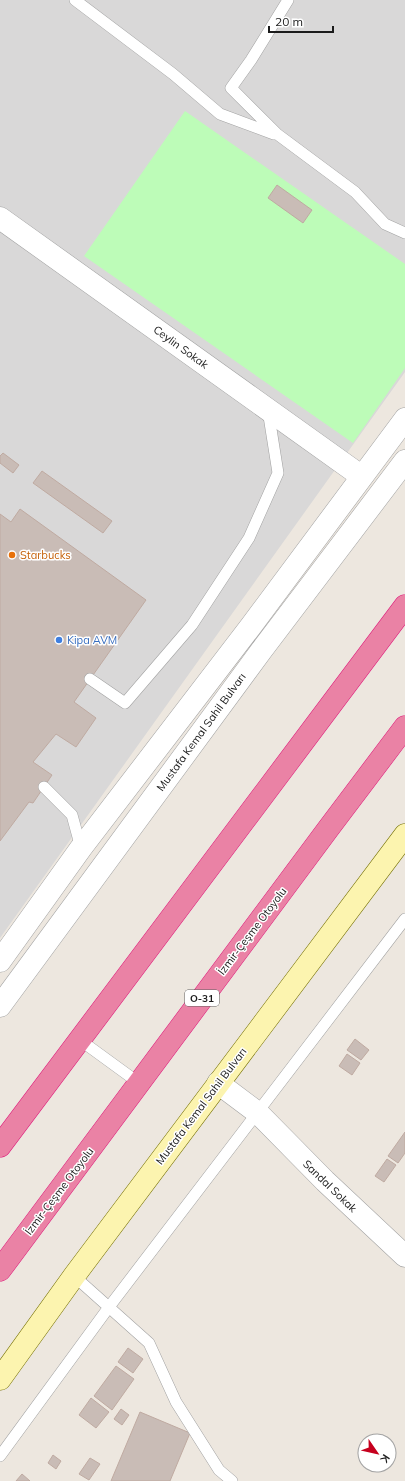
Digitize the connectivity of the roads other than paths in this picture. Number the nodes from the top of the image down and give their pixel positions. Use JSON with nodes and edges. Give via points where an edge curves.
{"nodes":[{"id":1,"x":75,"y":0,"type":"edge"},
{"id":2,"x":288,"y":0,"type":"edge"},
{"id":3,"x":277,"y":134,"type":"junction"},
{"id":4,"x":0,"y":218,"type":"edge"},
{"id":5,"x":405,"y":233,"type":"edge"},
{"id":6,"x":268,"y":410,"type":"junction"},
{"id":7,"x":405,"y":419,"type":"edge"},
{"id":8,"x":405,"y":461,"type":"edge"},
{"id":9,"x":362,"y":476,"type":"junction"},
{"id":10,"x":405,"y":606,"type":"edge"},
{"id":11,"x":90,"y":679,"type":"dead end"},
{"id":12,"x":405,"y":727,"type":"edge"},
{"id":13,"x":44,"y":787,"type":"dead end"},
{"id":14,"x":405,"y":835,"type":"edge"},
{"id":15,"x":81,"y":848,"type":"junction"},
{"id":16,"x":405,"y":919,"type":"edge"},
{"id":17,"x":0,"y":962,"type":"edge"},
{"id":18,"x":0,"y":1006,"type":"edge"},
{"id":19,"x":80,"y":1040,"type":"junction"},
{"id":20,"x":139,"y":1083,"type":"junction"},
{"id":21,"x":218,"y":1083,"type":"junction"},
{"id":22,"x":258,"y":1113,"type":"junction"},
{"id":23,"x":0,"y":1146,"type":"edge"},
{"id":24,"x":405,"y":1256,"type":"edge"},
{"id":25,"x":0,"y":1270,"type":"edge"},
{"id":26,"x":74,"y":1276,"type":"junction"},
{"id":27,"x":109,"y":1307,"type":"junction"},
{"id":28,"x":0,"y":1379,"type":"edge"},
{"id":29,"x":0,"y":1456,"type":"edge"},
{"id":30,"x":232,"y":1481,"type":"edge"}],
"edges":[{"from":1,"to":3,"type":"lane","via":[[173,74],[220,114]]},
{"from":2,"to":3,"type":"lane","via":[[231,88]]},
{"from":3,"to":5,"type":"lane","via":[[355,192],[385,224]]},
{"from":4,"to":6,"type":"street","name":"Ceylin Sokak"},
{"from":6,"to":9,"type":"street","name":"Ceylin Sokak"},
{"from":6,"to":11,"type":"lane","via":[[278,473],[249,538],[192,625],[125,703]]},
{"from":7,"to":9,"type":"street","name":"Mustafa Kemal Sahil Bulvarı"},
{"from":8,"to":18,"type":"street","name":"Mustafa Kemal Sahil Bulvarı","via":[[261,651]]},
{"from":9,"to":15,"type":"street","name":"Mustafa Kemal Sahil Bulvarı"},
{"from":10,"to":19,"type":"highway"},
{"from":12,"to":20,"type":"highway","name":"İzmir-Çeşme Otoyolu","number":"O-31"},
{"from":13,"to":15,"type":"lane","via":[[72,815]]},
{"from":14,"to":21,"type":"main road","name":"Mustafa Kemal Sahil Bulvarı"},
{"from":15,"to":17,"type":"street","name":"Mustafa Kemal Sahil Bulvarı"},
{"from":16,"to":22,"type":"lane"},
{"from":19,"to":20,"type":"lane"},
{"from":19,"to":23,"type":"highway"},
{"from":20,"to":25,"type":"highway","name":"İzmir-Çeşme Otoyolu","number":"O-31"},
{"from":21,"to":22,"type":"street","name":"Sandal Sokak"},
{"from":21,"to":26,"type":"main road","name":"Mustafa Kemal Sahil Bulvarı"},
{"from":22,"to":24,"type":"street","name":"Sandal Sokak","via":[[325,1181]]},
{"from":22,"to":27,"type":"lane"},
{"from":26,"to":27,"type":"lane"},
{"from":26,"to":28,"type":"main road","name":"Mustafa Kemal Sahil Bulvarı"},
{"from":27,"to":29,"type":"lane"},
{"from":27,"to":30,"type":"lane","via":[[149,1343],[176,1402],[220,1470]]}]}
